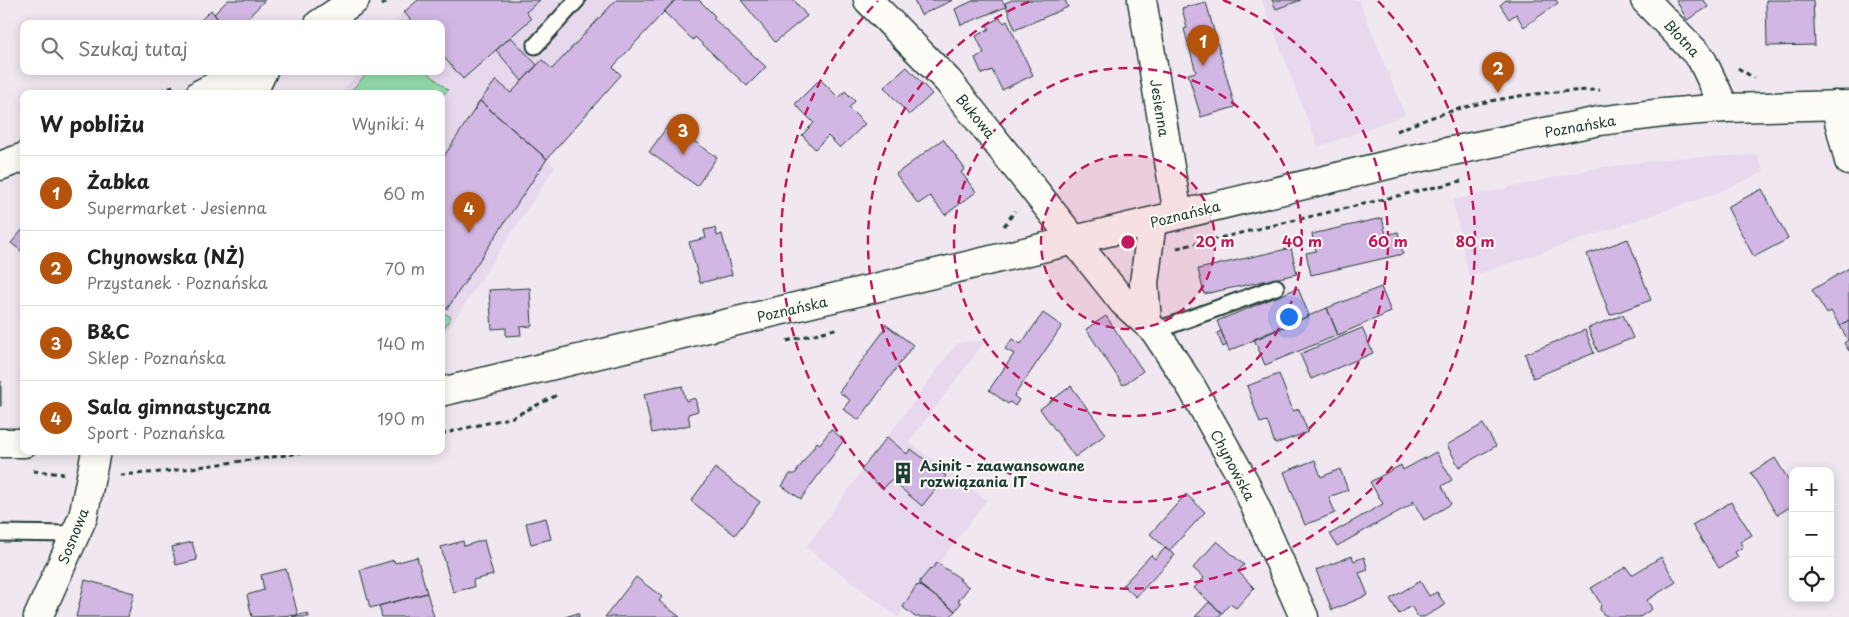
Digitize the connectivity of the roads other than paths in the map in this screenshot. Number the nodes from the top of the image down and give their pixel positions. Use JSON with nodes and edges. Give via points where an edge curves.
{"nodes":[{"id":1,"x":355,"y":0,"type":"edge"},
{"id":2,"x":577,"y":0,"type":"edge"},
{"id":3,"x":868,"y":0,"type":"edge"},
{"id":4,"x":1142,"y":0,"type":"edge"},
{"id":5,"x":1646,"y":0,"type":"edge"},
{"id":6,"x":325,"y":20,"type":"edge"},
{"id":7,"x":535,"y":46,"type":"dead end"},
{"id":8,"x":236,"y":75,"type":"edge"},
{"id":9,"x":261,"y":75,"type":"edge"},
{"id":10,"x":208,"y":90,"type":"edge"},
{"id":11,"x":254,"y":90,"type":"edge"},
{"id":12,"x":1842,"y":105,"type":"edge"},
{"id":13,"x":1725,"y":108,"type":"junction"},
{"id":14,"x":20,"y":158,"type":"edge"},
{"id":15,"x":1849,"y":161,"type":"edge"},
{"id":16,"x":0,"y":166,"type":"edge"},
{"id":17,"x":1165,"y":219,"type":"junction"},
{"id":18,"x":1075,"y":241,"type":"junction"},
{"id":19,"x":1276,"y":287,"type":"dead end"},
{"id":20,"x":1151,"y":326,"type":"junction"},
{"id":21,"x":445,"y":391,"type":"edge"},
{"id":22,"x":0,"y":443,"type":"edge"},
{"id":23,"x":20,"y":443,"type":"edge"},
{"id":24,"x":93,"y":464,"type":"edge"},
{"id":25,"x":0,"y":533,"type":"edge"},
{"id":26,"x":75,"y":534,"type":"junction"},
{"id":27,"x":38,"y":617,"type":"edge"},
{"id":28,"x":1304,"y":617,"type":"edge"}],
"edges":[{"from":1,"to":6,"type":"street"},
{"from":2,"to":7,"type":"lane"},
{"from":3,"to":18,"type":"street","name":"Bukowa","via":[[948,81]]},
{"from":4,"to":17,"type":"street","name":"Jesienna"},
{"from":5,"to":13,"type":"street","name":"Błotna","via":[[1700,58]]},
{"from":8,"to":10,"type":"street"},
{"from":9,"to":11,"type":"street"},
{"from":12,"to":13,"type":"street","name":"Poznańska"},
{"from":12,"to":15,"type":"street"},
{"from":13,"to":17,"type":"street","name":"Poznańska","via":[[1599,121],[1528,134]]},
{"from":14,"to":16,"type":"street"},
{"from":17,"to":18,"type":"street","name":"Poznańska"},
{"from":17,"to":20,"type":"street","via":[[1148,255],[1144,283]]},
{"from":18,"to":20,"type":"street","name":"Chynowska","via":[[1123,302]]},
{"from":18,"to":21,"type":"street","name":"Poznańska"},
{"from":19,"to":20,"type":"lane"},
{"from":20,"to":28,"type":"street","name":"Chynowska","via":[[1192,388],[1244,481]]},
{"from":22,"to":23,"type":"street"},
{"from":24,"to":26,"type":"street","name":"Sosnowa","via":[[83,517]]},
{"from":25,"to":26,"type":"lane"},
{"from":26,"to":27,"type":"street","name":"Sosnowa"}]}
